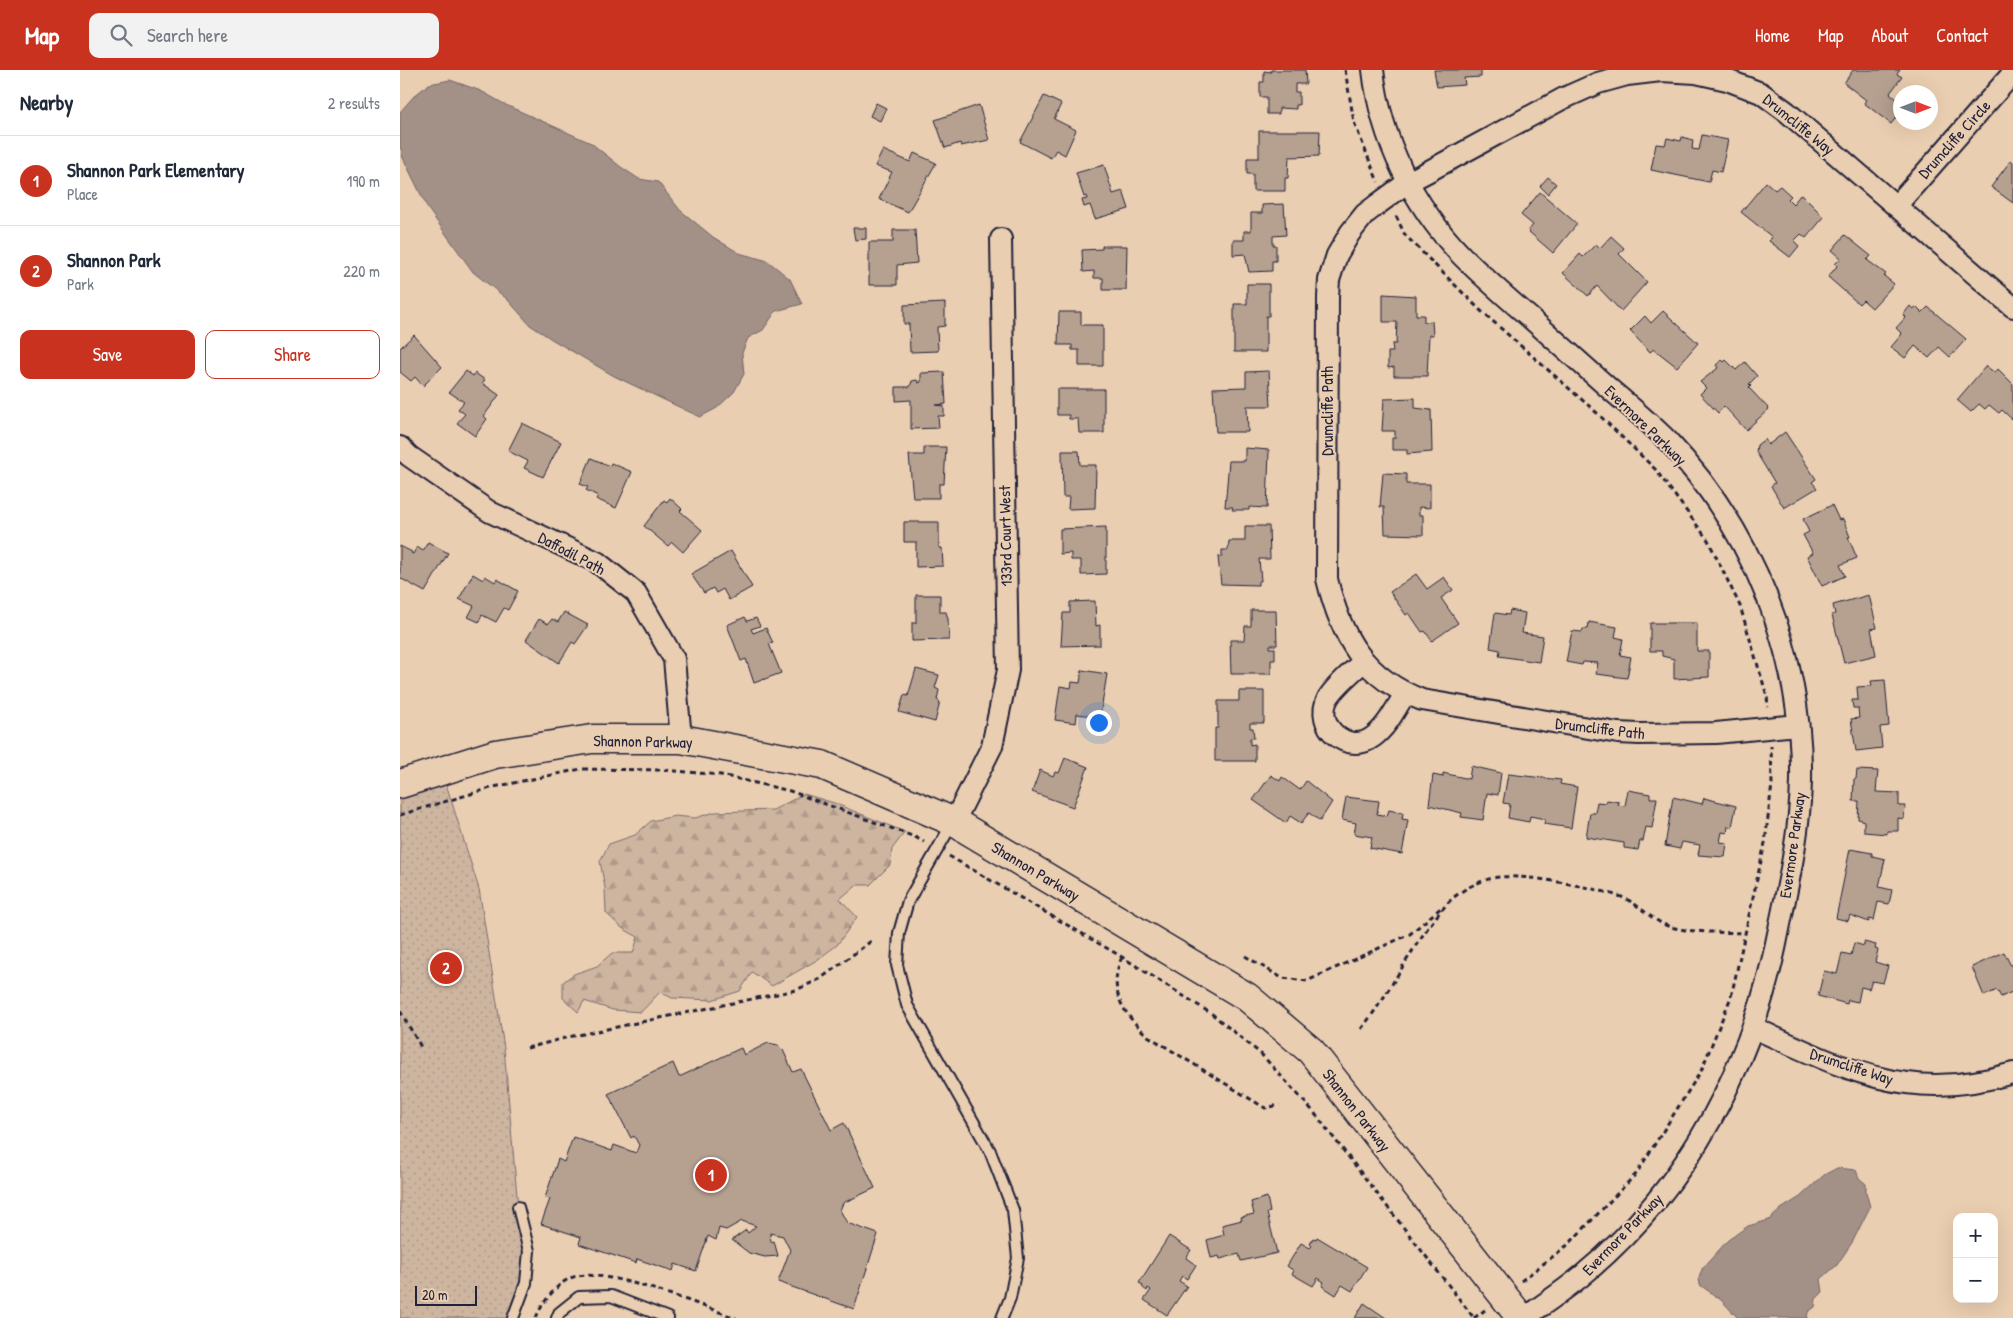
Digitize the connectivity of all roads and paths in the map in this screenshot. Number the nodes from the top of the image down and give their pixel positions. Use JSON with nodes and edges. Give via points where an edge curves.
{"nodes":[{"id":1,"x":1345,"y":70,"type":"edge"},
{"id":2,"x":1373,"y":70,"type":"edge"},
{"id":3,"x":2013,"y":73,"type":"edge"},
{"id":4,"x":1408,"y":182,"type":"junction"},
{"id":5,"x":1386,"y":198,"type":"junction"},
{"id":6,"x":1896,"y":206,"type":"junction"},
{"id":7,"x":1001,"y":239,"type":"dead end"},
{"id":8,"x":2013,"y":307,"type":"edge"},
{"id":9,"x":400,"y":447,"type":"edge"},
{"id":10,"x":1363,"y":662,"type":"junction"},
{"id":11,"x":1405,"y":694,"type":"junction"},
{"id":12,"x":1798,"y":725,"type":"junction"},
{"id":13,"x":1771,"y":728,"type":"junction"},
{"id":14,"x":681,"y":739,"type":"junction"},
{"id":15,"x":400,"y":784,"type":"edge"},
{"id":16,"x":400,"y":815,"type":"edge"},
{"id":17,"x":954,"y":822,"type":"junction"},
{"id":18,"x":937,"y":849,"type":"junction"},
{"id":19,"x":1447,"y":903,"type":"junction"},
{"id":20,"x":1744,"y":933,"type":"junction"},
{"id":21,"x":874,"y":939,"type":"dead end"},
{"id":22,"x":1245,"y":956,"type":"dead end"},
{"id":23,"x":1122,"y":957,"type":"junction"},
{"id":24,"x":400,"y":1011,"type":"edge"},
{"id":25,"x":1754,"y":1028,"type":"junction"},
{"id":26,"x":1361,"y":1029,"type":"dead end"},
{"id":27,"x":421,"y":1047,"type":"dead end"},
{"id":28,"x":526,"y":1048,"type":"dead end"},
{"id":29,"x":2013,"y":1073,"type":"edge"},
{"id":30,"x":1280,"y":1105,"type":"dead end"},
{"id":31,"x":518,"y":1207,"type":"dead end"},
{"id":32,"x":1503,"y":1296,"type":"junction"},
{"id":33,"x":513,"y":1318,"type":"edge"},
{"id":34,"x":557,"y":1318,"type":"edge"},
{"id":35,"x":668,"y":1318,"type":"edge"},
{"id":36,"x":1002,"y":1318,"type":"edge"},
{"id":37,"x":1474,"y":1318,"type":"edge"},
{"id":38,"x":1522,"y":1318,"type":"edge"}],
"edges":[{"from":1,"to":5,"type":"path","via":[[1354,122]]},
{"from":2,"to":4,"type":"street","name":"Evermore Parkway","via":[[1386,131]]},
{"from":3,"to":6,"type":"street","name":"Drumcliffe Circle"},
{"from":4,"to":5,"type":"street","name":"Drumcliffe Path"},
{"from":4,"to":6,"type":"street","name":"Drumcliffe Way","via":[[1598,83],[1661,71],[1726,80],[1761,93],[1788,112]]},
{"from":4,"to":12,"type":"street","name":"Evermore Parkway","via":[[1459,253],[1664,438],[1722,510],[1736,531],[1765,592],[1786,655]]},
{"from":5,"to":10,"type":"street","name":"Drumcliffe Path","via":[[1365,214],[1337,255],[1329,280],[1328,297],[1327,579],[1340,624]]},
{"from":5,"to":13,"type":"path","via":[[1405,235],[1480,310],[1655,468],[1708,540],[1740,606],[1767,696]]},
{"from":6,"to":8,"type":"street","name":"Drumcliffe Way"},
{"from":7,"to":17,"type":"street","name":"133rd Court West","via":[[1008,670],[992,746]]},
{"from":9,"to":14,"type":"street","name":"Daffodil Path","via":[[490,512],[597,562],[636,593],[674,659]]},
{"from":10,"to":11,"type":"street","name":"Drumcliffe Path"},
{"from":10,"to":11,"type":"street","via":[[1328,699],[1325,710],[1328,729],[1340,740],[1357,744],[1373,737]]},
{"from":11,"to":13,"type":"street","name":"Drumcliffe Path","via":[[1422,700],[1618,733],[1676,735]]},
{"from":12,"to":13,"type":"street","name":"Drumcliffe Path"},
{"from":12,"to":25,"type":"street","name":"Evermore Parkway","via":[[1801,780],[1797,839],[1775,950]]},
{"from":13,"to":20,"type":"path","via":[[1772,784],[1765,843]]},
{"from":14,"to":15,"type":"street","name":"Shannon Parkway","via":[[592,739],[495,754]]},
{"from":14,"to":17,"type":"street","name":"Shannon Parkway","via":[[822,765]]},
{"from":16,"to":18,"type":"path","via":[[494,787],[581,769],[664,770],[721,775],[790,791],[915,837]]},
{"from":17,"to":18,"type":"lane"},
{"from":17,"to":32,"type":"street","name":"Shannon Parkway","via":[[1247,997],[1311,1051]]},
{"from":18,"to":23,"type":"path"},
{"from":18,"to":36,"type":"lane","via":[[908,901],[899,933],[897,965],[907,1005],[990,1151],[1013,1210],[1018,1258],[1010,1298]]},
{"from":19,"to":20,"type":"path","via":[[1492,878],[1512,876],[1622,897],[1649,917],[1682,930]]},
{"from":19,"to":22,"type":"path","via":[[1410,934],[1307,980],[1282,978]]},
{"from":19,"to":26,"type":"path","via":[[1420,938],[1378,1008]]},
{"from":20,"to":32,"type":"path","via":[[1731,997],[1701,1071],[1636,1174],[1569,1244]]},
{"from":21,"to":28,"type":"path","via":[[820,979],[796,990]]},
{"from":23,"to":30,"type":"path","via":[[1117,968],[1117,994],[1134,1024],[1148,1036],[1265,1108]]},
{"from":23,"to":37,"type":"path","via":[[1212,1014],[1261,1054],[1312,1110]]},
{"from":24,"to":27,"type":"path"},
{"from":25,"to":29,"type":"street","name":"Drumcliffe Way","via":[[1840,1065],[1906,1083],[1963,1083]]},
{"from":25,"to":38,"type":"street","name":"Evermore Parkway","via":[[1708,1128],[1661,1194],[1585,1273]]},
{"from":31,"to":33,"type":"lane","via":[[529,1251],[526,1282]]},
{"from":32,"to":37,"type":"path"},
{"from":32,"to":38,"type":"street","name":"Shannon Parkway"},
{"from":34,"to":35,"type":"lane","via":[[579,1297],[611,1296]]}]}
